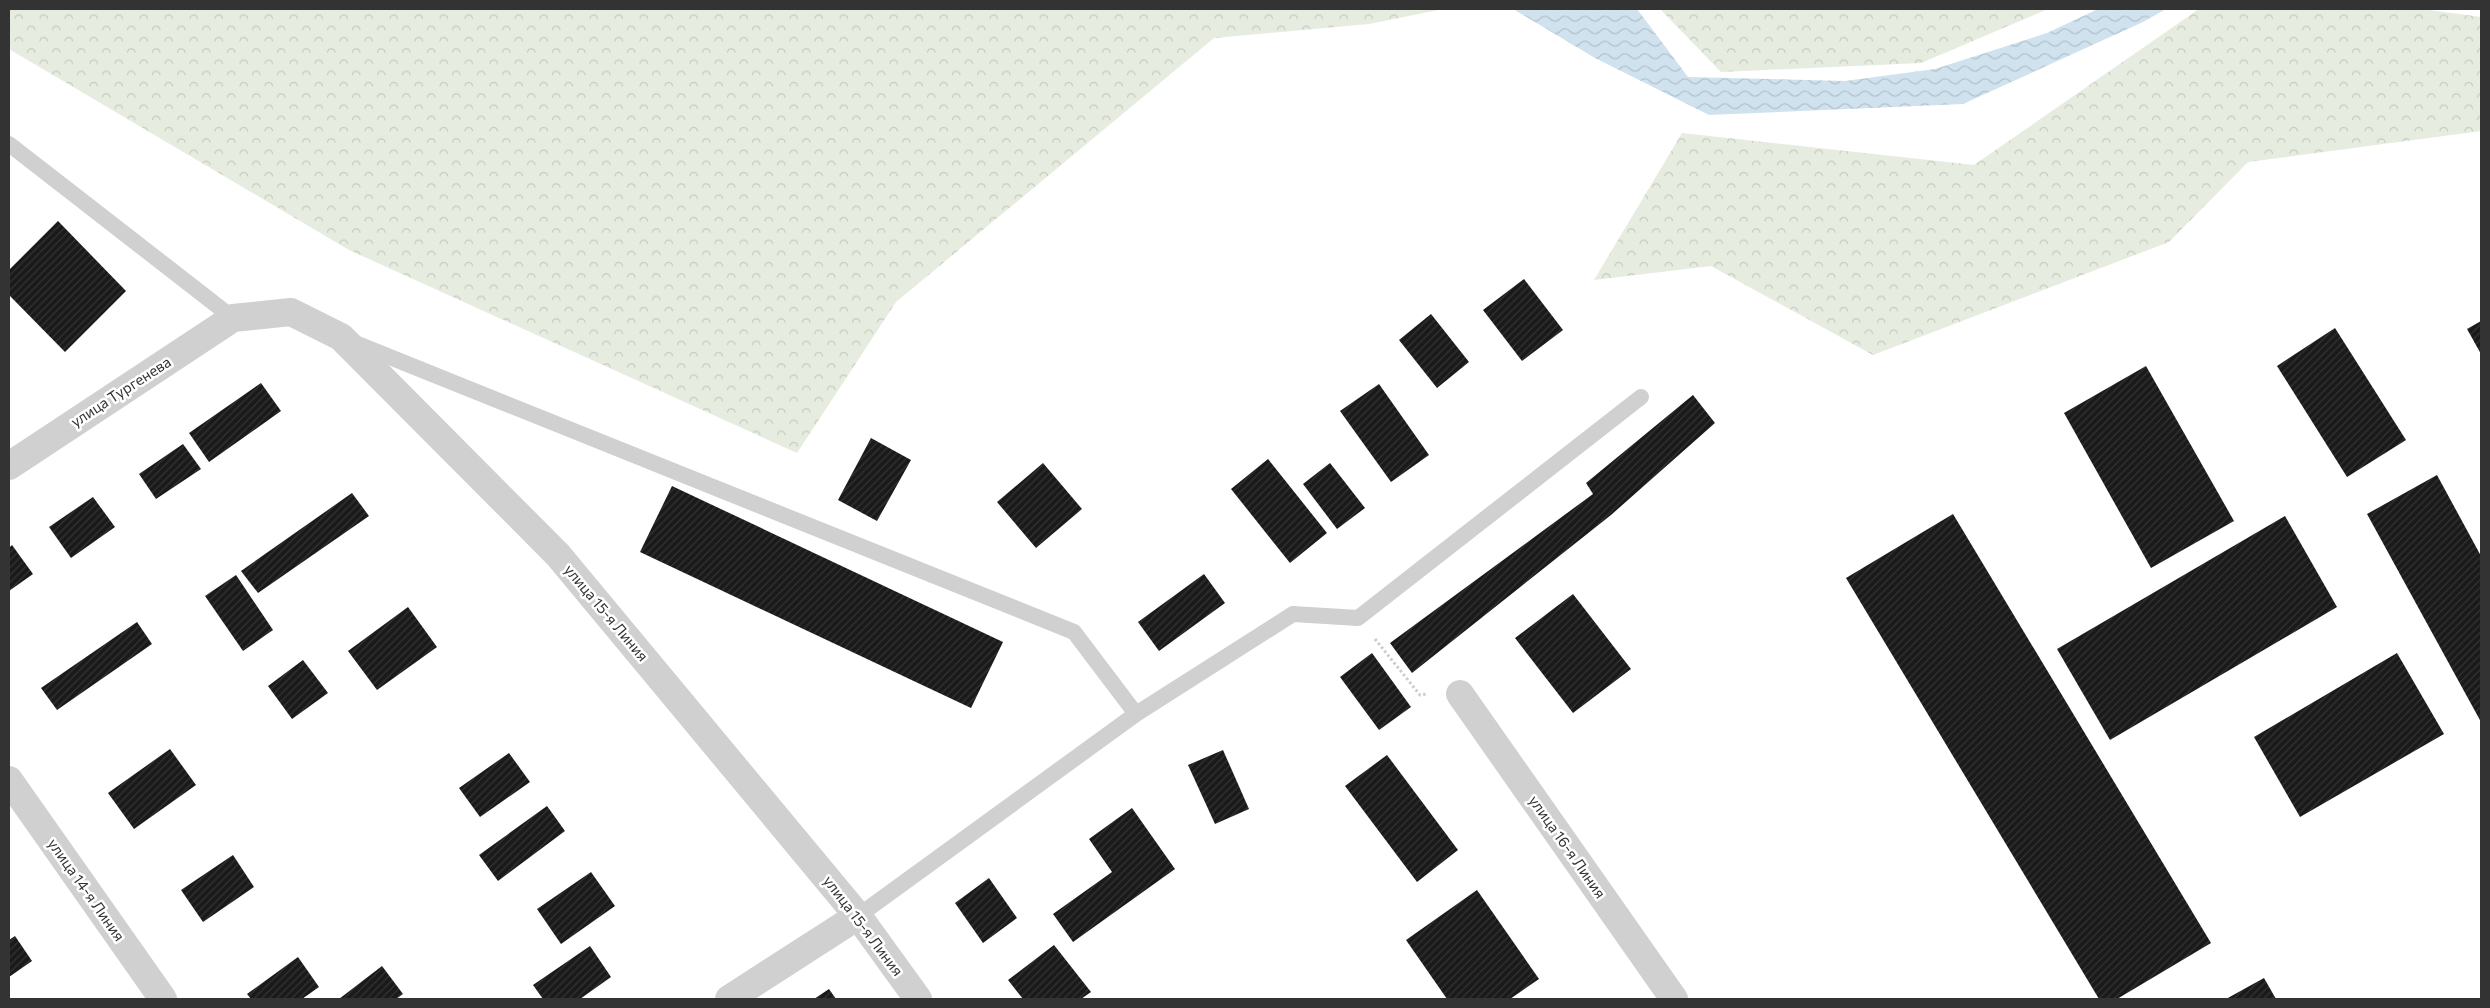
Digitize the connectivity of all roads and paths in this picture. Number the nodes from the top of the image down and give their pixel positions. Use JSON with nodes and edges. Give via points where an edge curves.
{"nodes":[{"id":1,"x":9,"y":144,"type":"edge"},
{"id":2,"x":233,"y":318,"type":"junction"},
{"id":3,"x":341,"y":337,"type":"junction"},
{"id":4,"x":1641,"y":397,"type":"dead end"},
{"id":5,"x":9,"y":466,"type":"edge"},
{"id":6,"x":1358,"y":618,"type":"junction"},
{"id":7,"x":1460,"y":694,"type":"joint"},
{"id":8,"x":1136,"y":714,"type":"junction"},
{"id":9,"x":9,"y":780,"type":"edge"},
{"id":10,"x":858,"y":916,"type":"junction"},
{"id":11,"x":163,"y":999,"type":"edge"},
{"id":12,"x":729,"y":999,"type":"edge"},
{"id":13,"x":918,"y":999,"type":"edge"},
{"id":14,"x":1674,"y":999,"type":"edge"}],
"edges":[{"from":1,"to":2,"type":"lane"},
{"from":2,"to":3,"type":"street","name":"улица 15-я Линия","via":[[291,312]]},
{"from":2,"to":5,"type":"street","name":"улица Тургенева"},
{"from":3,"to":8,"type":"lane","via":[[1074,632]]},
{"from":3,"to":10,"type":"street","name":"улица 15-я Линия","via":[[558,555]]},
{"from":4,"to":6,"type":"lane"},
{"from":6,"to":7,"type":"path","via":[[1420,695]]},
{"from":6,"to":8,"type":"lane","via":[[1293,614]]},
{"from":7,"to":14,"type":"street","name":"улица 16-я Линия"},
{"from":8,"to":10,"type":"lane"},
{"from":9,"to":11,"type":"street","name":"улица 14-я Линия"},
{"from":10,"to":12,"type":"street"},
{"from":10,"to":13,"type":"street","name":"улица 15-я Линия"}]}
